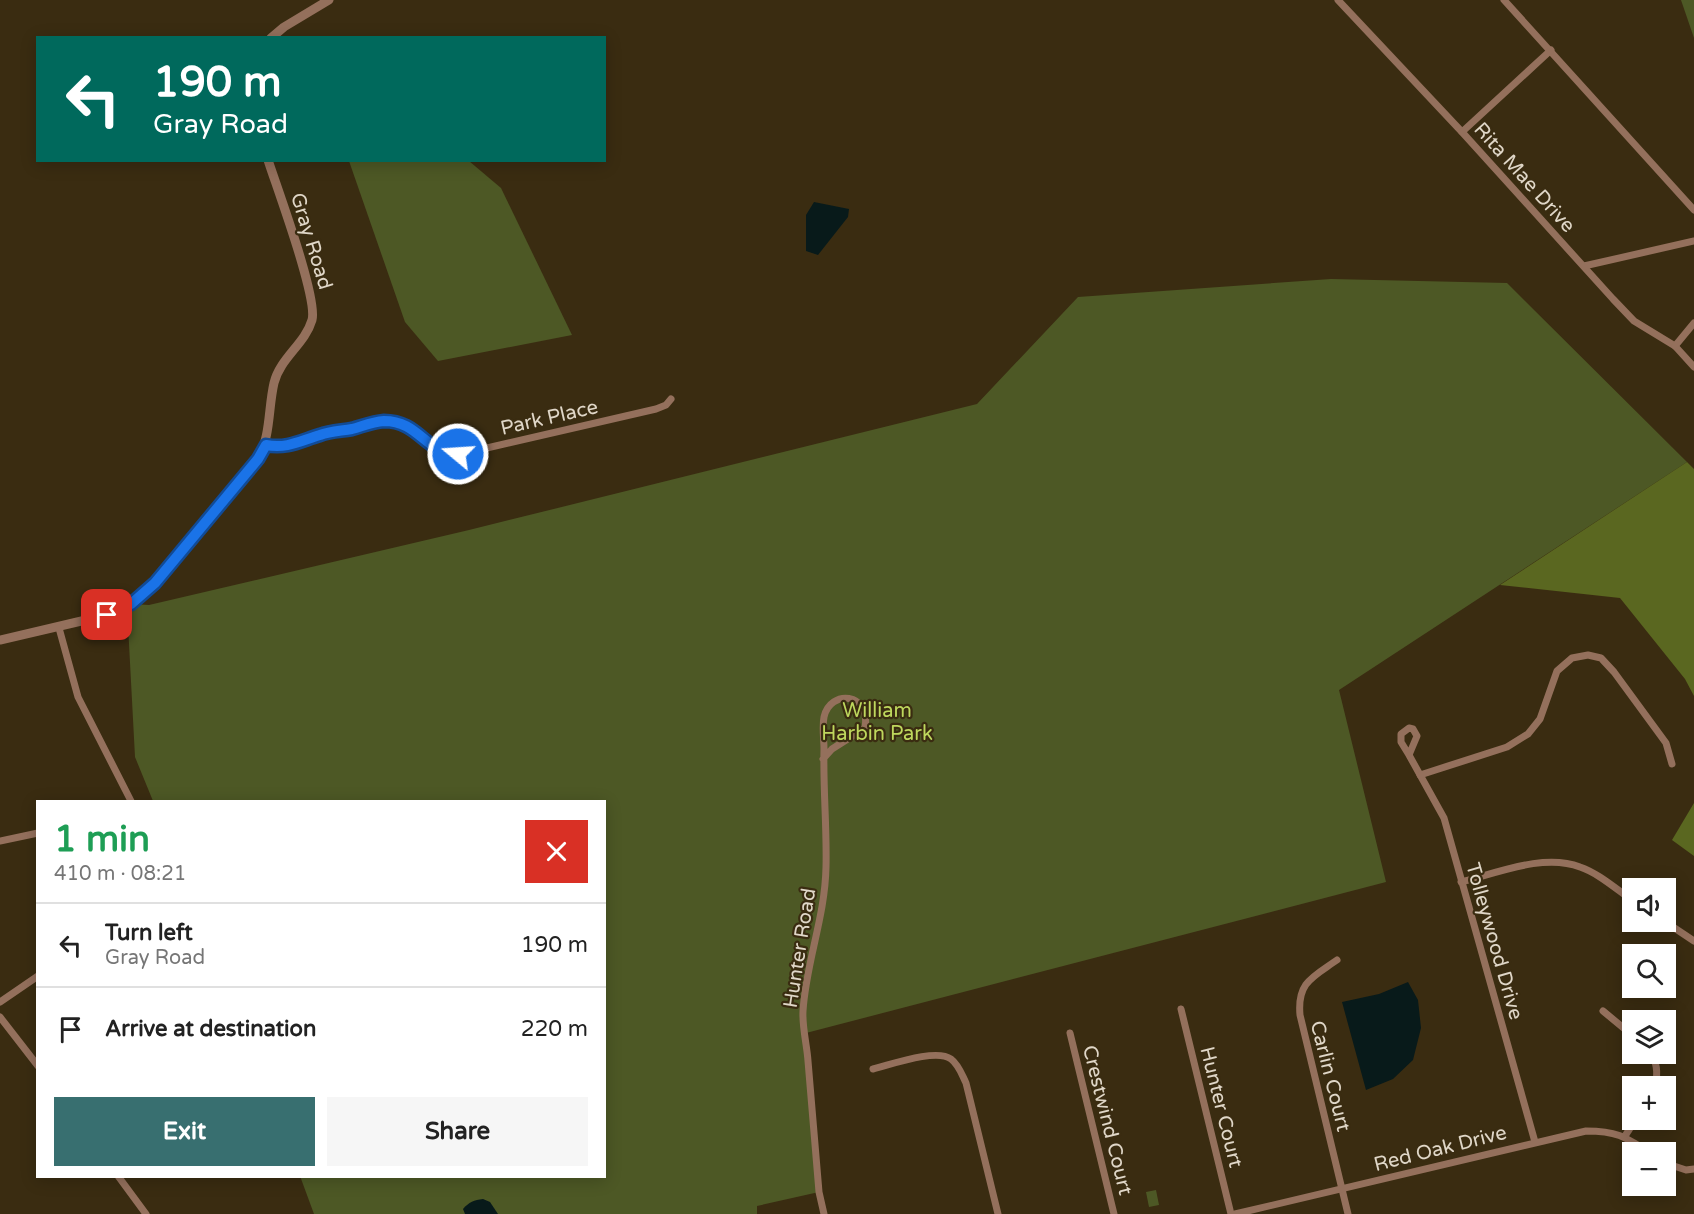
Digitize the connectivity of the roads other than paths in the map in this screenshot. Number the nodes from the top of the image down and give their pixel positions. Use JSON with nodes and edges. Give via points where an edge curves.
{"nodes":[{"id":1,"x":329,"y":0,"type":"edge"},
{"id":2,"x":1338,"y":0,"type":"edge"},
{"id":3,"x":1504,"y":0,"type":"edge"},
{"id":4,"x":273,"y":36,"type":"edge"},
{"id":5,"x":1551,"y":50,"type":"junction"},
{"id":6,"x":1462,"y":132,"type":"junction"},
{"id":7,"x":269,"y":162,"type":"edge"},
{"id":8,"x":1694,"y":210,"type":"edge"},
{"id":9,"x":1694,"y":241,"type":"edge"},
{"id":10,"x":1584,"y":266,"type":"junction"},
{"id":11,"x":1694,"y":324,"type":"edge"},
{"id":12,"x":1675,"y":346,"type":"junction"},
{"id":13,"x":1694,"y":367,"type":"edge"},
{"id":14,"x":671,"y":399,"type":"dead end"},
{"id":15,"x":266,"y":445,"type":"junction"},
{"id":16,"x":59,"y":628,"type":"junction"},
{"id":17,"x":0,"y":640,"type":"edge"},
{"id":18,"x":1409,"y":755,"type":"dead end"},
{"id":19,"x":823,"y":759,"type":"junction"},
{"id":20,"x":1672,"y":764,"type":"dead end"},
{"id":21,"x":1420,"y":775,"type":"junction"},
{"id":22,"x":130,"y":800,"type":"edge"},
{"id":23,"x":36,"y":833,"type":"edge"},
{"id":24,"x":0,"y":841,"type":"edge"},
{"id":25,"x":1461,"y":882,"type":"junction"},
{"id":26,"x":1622,"y":894,"type":"edge"},
{"id":27,"x":1676,"y":929,"type":"edge"},
{"id":28,"x":1694,"y":941,"type":"edge"},
{"id":29,"x":1337,"y":960,"type":"dead end"},
{"id":30,"x":36,"y":977,"type":"edge"},
{"id":31,"x":0,"y":1002,"type":"edge"},
{"id":32,"x":1181,"y":1009,"type":"dead end"},
{"id":33,"x":1603,"y":1011,"type":"dead end"},
{"id":34,"x":0,"y":1017,"type":"edge"},
{"id":35,"x":1622,"y":1027,"type":"edge"},
{"id":36,"x":1070,"y":1033,"type":"dead end"},
{"id":37,"x":36,"y":1063,"type":"edge"},
{"id":38,"x":873,"y":1069,"type":"dead end"},
{"id":39,"x":1629,"y":1130,"type":"edge"},
{"id":40,"x":1625,"y":1136,"type":"junction"},
{"id":41,"x":1535,"y":1142,"type":"junction"},
{"id":42,"x":1634,"y":1142,"type":"edge"},
{"id":43,"x":1676,"y":1167,"type":"edge"},
{"id":44,"x":1694,"y":1169,"type":"edge"},
{"id":45,"x":119,"y":1178,"type":"edge"},
{"id":46,"x":1342,"y":1190,"type":"junction"},
{"id":47,"x":146,"y":1214,"type":"edge"},
{"id":48,"x":824,"y":1214,"type":"edge"},
{"id":49,"x":998,"y":1214,"type":"edge"},
{"id":50,"x":1114,"y":1214,"type":"edge"},
{"id":51,"x":1233,"y":1214,"type":"edge"},
{"id":52,"x":1348,"y":1214,"type":"edge"}],
"edges":[{"from":1,"to":4,"type":"street"},
{"from":2,"to":6,"type":"street","name":"Rita Mae Drive"},
{"from":3,"to":5,"type":"street"},
{"from":5,"to":6,"type":"street"},
{"from":5,"to":8,"type":"street"},
{"from":6,"to":10,"type":"street","name":"Rita Mae Drive"},
{"from":7,"to":15,"type":"street","name":"Gray Road","via":[[312,302],[312,319],[274,382]]},
{"from":9,"to":10,"type":"street"},
{"from":10,"to":12,"type":"street","name":"Rita Mae Drive","via":[[1634,321]]},
{"from":11,"to":12,"type":"street"},
{"from":12,"to":13,"type":"street","name":"Rita Mae Drive"},
{"from":14,"to":15,"type":"street","name":"Park Place","via":[[656,409],[461,454],[440,451],[414,429],[389,422],[330,431],[282,447]]},
{"from":15,"to":16,"type":"street","name":"Gray Road","via":[[155,583],[137,599],[107,615]]},
{"from":16,"to":17,"type":"street","name":"Gray Road"},
{"from":16,"to":22,"type":"street","via":[[78,697]]},
{"from":18,"to":21,"type":"street","name":"Tolleywood Drive"},
{"from":19,"to":19,"type":"street","name":"Hunter Road","via":[[828,707],[841,699],[859,703],[867,717],[865,728]]},
{"from":19,"to":48,"type":"street","name":"Hunter Road","via":[[825,903],[803,1012]]},
{"from":20,"to":21,"type":"street","via":[[1666,743],[1614,672],[1601,658],[1588,655],[1572,658],[1557,671],[1540,718],[1528,734],[1507,747]]},
{"from":21,"to":25,"type":"street","name":"Tolleywood Drive","via":[[1444,818]]},
{"from":23,"to":24,"type":"street"},
{"from":25,"to":26,"type":"street","via":[[1545,861],[1563,862],[1581,867]]},
{"from":25,"to":41,"type":"street","name":"Tolleywood Drive"},
{"from":27,"to":28,"type":"street"},
{"from":29,"to":46,"type":"street","name":"Carlin Court","via":[[1303,988],[1299,999]]},
{"from":30,"to":31,"type":"street"},
{"from":32,"to":51,"type":"street","name":"Hunter Court"},
{"from":33,"to":35,"type":"street"},
{"from":34,"to":37,"type":"street"},
{"from":36,"to":50,"type":"street","name":"Crestwind Court"},
{"from":38,"to":49,"type":"street","via":[[938,1054],[950,1058],[958,1067],[966,1083]]},
{"from":39,"to":40,"type":"street"},
{"from":40,"to":41,"type":"street","name":"Red Oak Drive","via":[[1586,1131]]},
{"from":40,"to":42,"type":"street","name":"Red Oak Drive"},
{"from":41,"to":46,"type":"street","name":"Red Oak Drive"},
{"from":43,"to":44,"type":"street"},
{"from":45,"to":47,"type":"street"},
{"from":46,"to":51,"type":"street","name":"Red Oak Drive"},
{"from":46,"to":52,"type":"street","name":"Carlin Court"}]}
